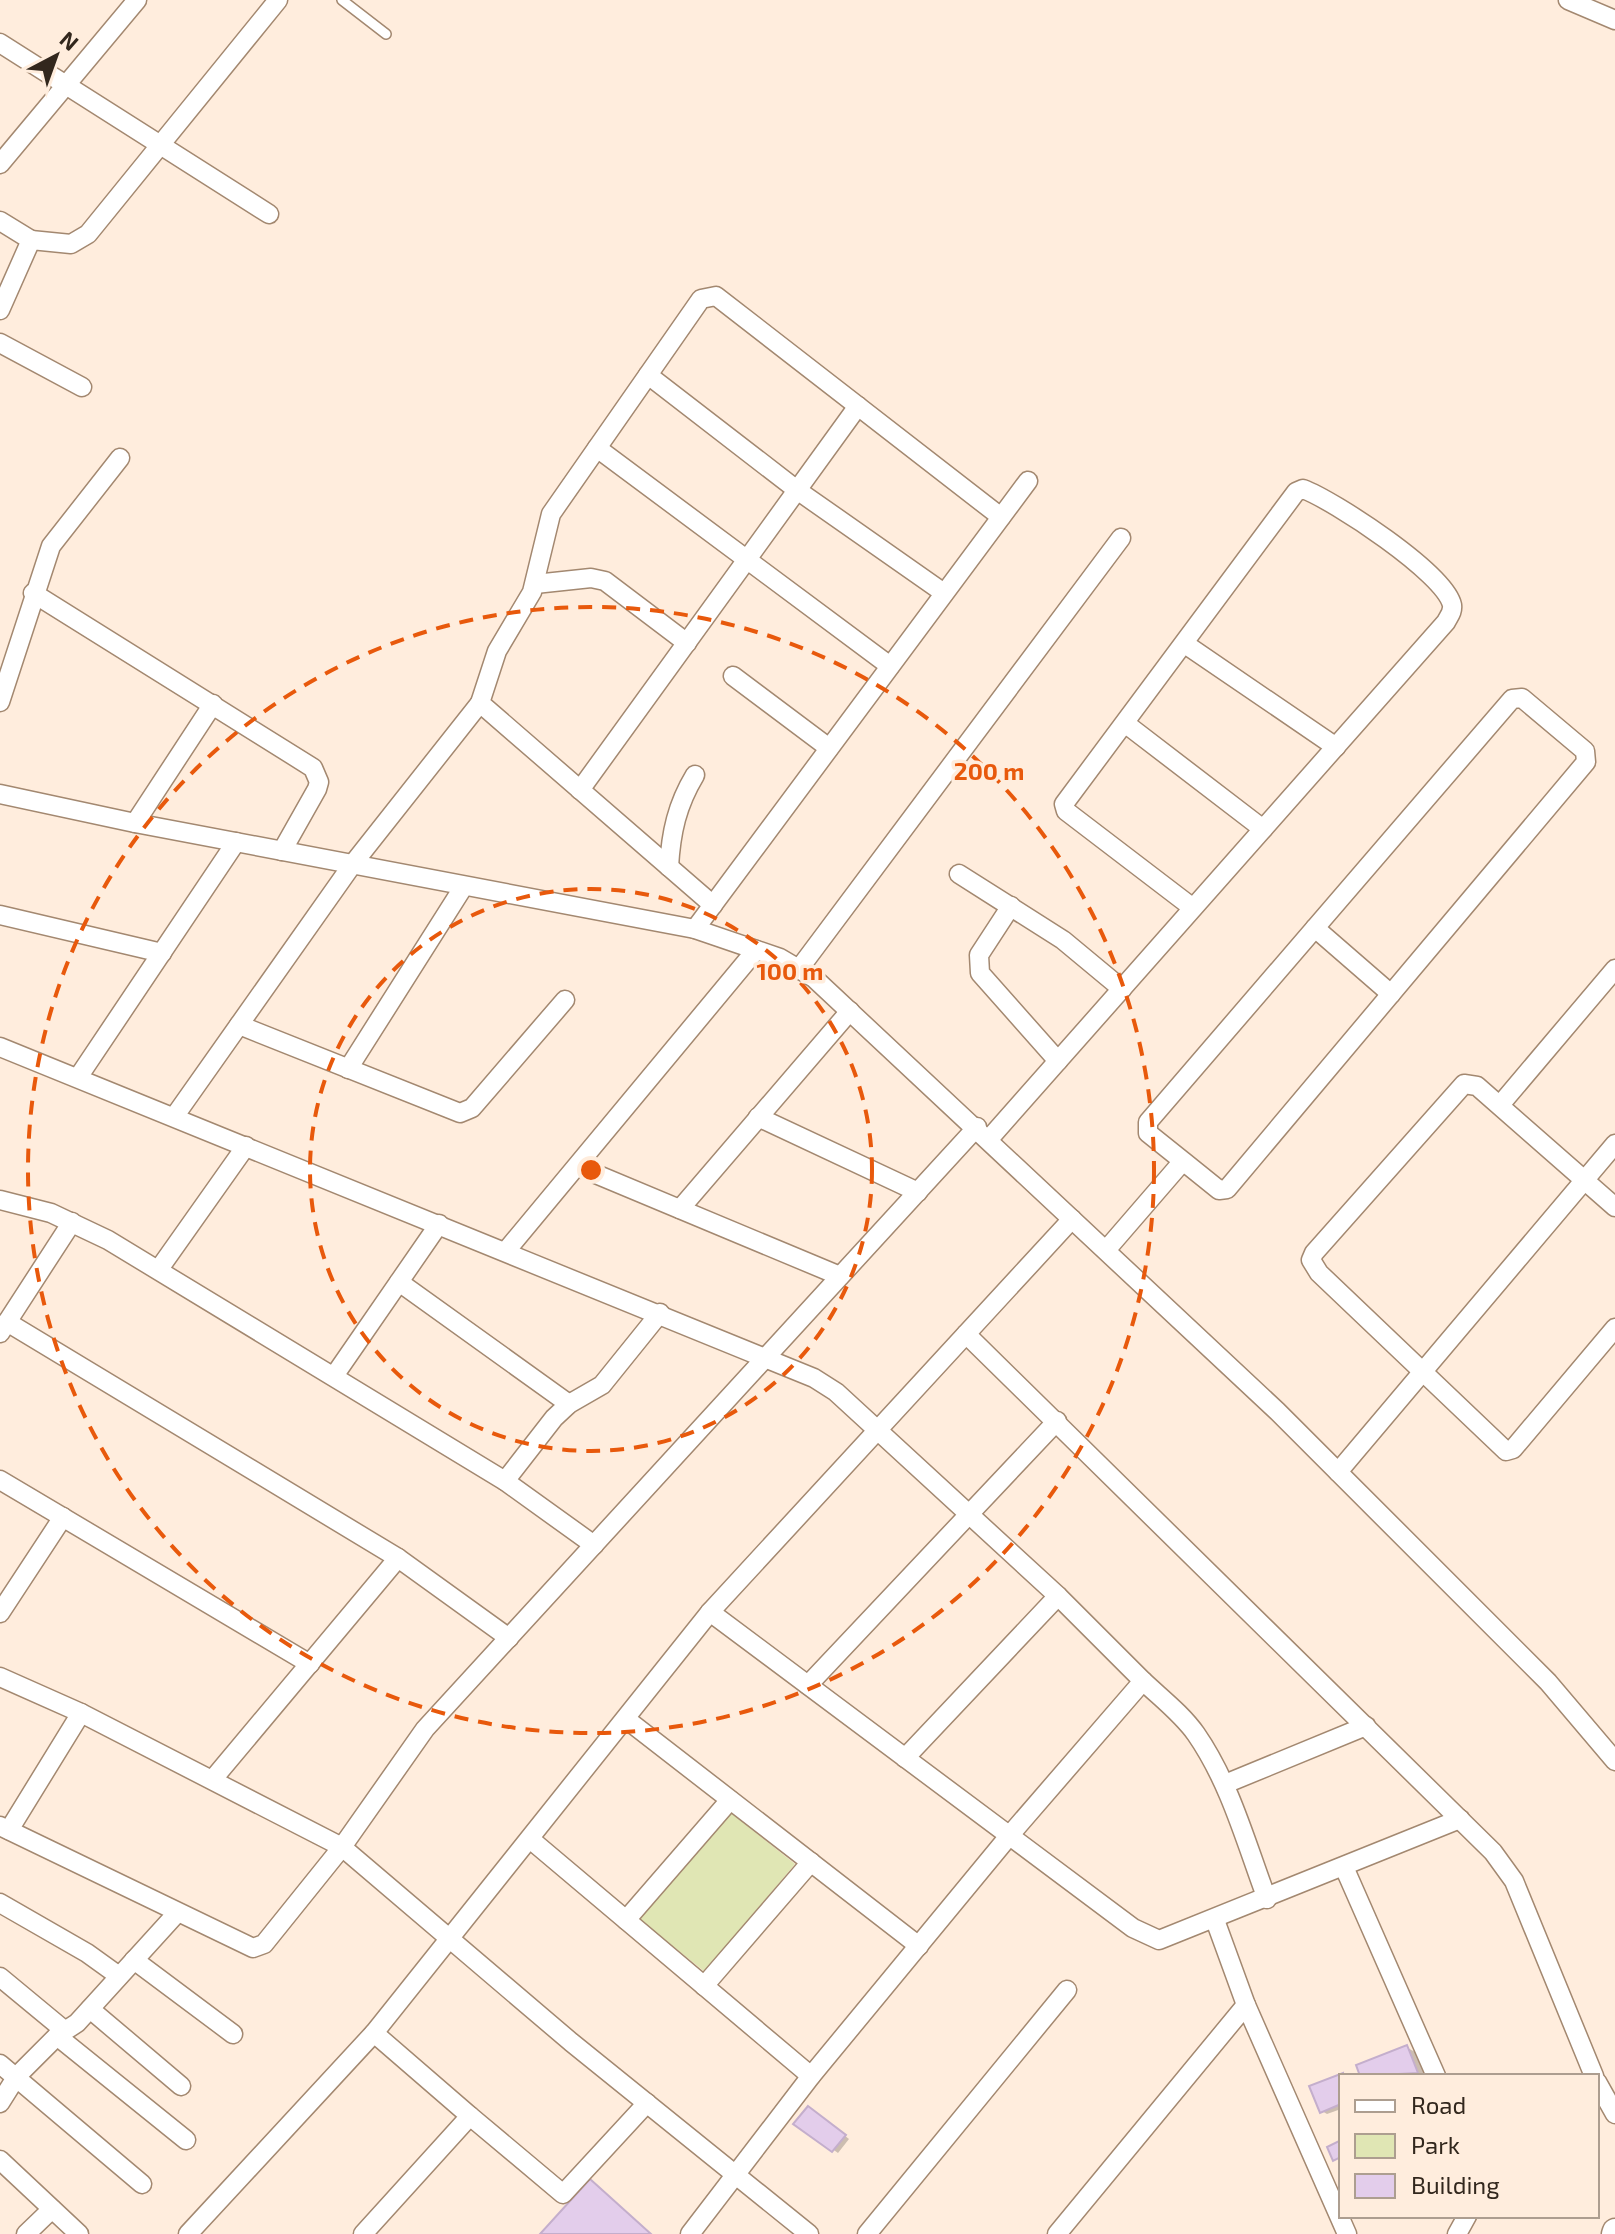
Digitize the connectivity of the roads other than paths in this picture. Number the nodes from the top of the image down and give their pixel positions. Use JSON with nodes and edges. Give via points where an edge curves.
{"nodes":[{"id":1,"x":137,"y":0,"type":"edge"},
{"id":2,"x":278,"y":0,"type":"edge"},
{"id":3,"x":342,"y":0,"type":"edge"},
{"id":4,"x":1568,"y":0,"type":"edge"},
{"id":5,"x":1615,"y":20,"type":"edge"},
{"id":6,"x":386,"y":34,"type":"dead end"},
{"id":7,"x":0,"y":43,"type":"edge"},
{"id":8,"x":64,"y":87,"type":"junction"},
{"id":9,"x":159,"y":146,"type":"junction"},
{"id":10,"x":0,"y":164,"type":"edge"},
{"id":11,"x":269,"y":214,"type":"dead end"},
{"id":12,"x":0,"y":221,"type":"edge"},
{"id":13,"x":31,"y":240,"type":"junction"},
{"id":14,"x":0,"y":310,"type":"edge"},
{"id":15,"x":0,"y":343,"type":"edge"},
{"id":16,"x":648,"y":375,"type":"junction"},
{"id":17,"x":82,"y":387,"type":"dead end"},
{"id":18,"x":858,"y":406,"type":"junction"},
{"id":19,"x":597,"y":448,"type":"junction"},
{"id":20,"x":120,"y":458,"type":"dead end"},
{"id":21,"x":1028,"y":481,"type":"dead end"},
{"id":22,"x":797,"y":490,"type":"junction"},
{"id":23,"x":1001,"y":517,"type":"junction"},
{"id":24,"x":1121,"y":538,"type":"dead end"},
{"id":25,"x":746,"y":561,"type":"junction"},
{"id":26,"x":535,"y":584,"type":"junction"},
{"id":27,"x":33,"y":593,"type":"junction"},
{"id":28,"x":944,"y":593,"type":"junction"},
{"id":29,"x":687,"y":643,"type":"junction"},
{"id":30,"x":1185,"y":644,"type":"junction"},
{"id":31,"x":890,"y":666,"type":"junction"},
{"id":32,"x":733,"y":676,"type":"dead end"},
{"id":33,"x":0,"y":702,"type":"edge"},
{"id":34,"x":480,"y":703,"type":"junction"},
{"id":35,"x":213,"y":704,"type":"junction"},
{"id":36,"x":1126,"y":724,"type":"junction"},
{"id":37,"x":1336,"y":747,"type":"junction"},
{"id":38,"x":829,"y":748,"type":"junction"},
{"id":39,"x":695,"y":775,"type":"dead end"},
{"id":40,"x":580,"y":790,"type":"junction"},
{"id":41,"x":0,"y":794,"type":"edge"},
{"id":42,"x":135,"y":823,"type":"junction"},
{"id":43,"x":1263,"y":829,"type":"junction"},
{"id":44,"x":236,"y":842,"type":"junction"},
{"id":45,"x":282,"y":851,"type":"junction"},
{"id":46,"x":352,"y":865,"type":"junction"},
{"id":47,"x":669,"y":867,"type":"junction"},
{"id":48,"x":959,"y":874,"type":"dead end"},
{"id":49,"x":464,"y":886,"type":"junction"},
{"id":50,"x":713,"y":905,"type":"junction"},
{"id":51,"x":1011,"y":906,"type":"junction"},
{"id":52,"x":1193,"y":908,"type":"junction"},
{"id":53,"x":0,"y":915,"type":"edge"},
{"id":54,"x":1315,"y":928,"type":"junction"},
{"id":55,"x":695,"y":929,"type":"junction"},
{"id":56,"x":756,"y":950,"type":"junction"},
{"id":57,"x":162,"y":953,"type":"junction"},
{"id":58,"x":799,"y":969,"type":"junction"},
{"id":59,"x":1615,"y":969,"type":"edge"},
{"id":60,"x":1122,"y":989,"type":"junction"},
{"id":61,"x":1391,"y":994,"type":"junction"},
{"id":62,"x":565,"y":1000,"type":"dead end"},
{"id":63,"x":850,"y":1011,"type":"junction"},
{"id":64,"x":239,"y":1025,"type":"junction"},
{"id":65,"x":0,"y":1047,"type":"edge"},
{"id":66,"x":1058,"y":1061,"type":"junction"},
{"id":67,"x":348,"y":1069,"type":"junction"},
{"id":68,"x":79,"y":1076,"type":"junction"},
{"id":69,"x":1500,"y":1105,"type":"junction"},
{"id":70,"x":174,"y":1117,"type":"junction"},
{"id":71,"x":758,"y":1117,"type":"junction"},
{"id":72,"x":983,"y":1133,"type":"junction"},
{"id":73,"x":1615,"y":1144,"type":"edge"},
{"id":74,"x":246,"y":1146,"type":"junction"},
{"id":75,"x":1183,"y":1161,"type":"junction"},
{"id":76,"x":579,"y":1167,"type":"junction"},
{"id":77,"x":1585,"y":1180,"type":"junction"},
{"id":78,"x":918,"y":1192,"type":"junction"},
{"id":79,"x":0,"y":1200,"type":"edge"},
{"id":80,"x":1615,"y":1207,"type":"edge"},
{"id":81,"x":680,"y":1209,"type":"junction"},
{"id":82,"x":1072,"y":1219,"type":"junction"},
{"id":83,"x":72,"y":1222,"type":"junction"},
{"id":84,"x":439,"y":1224,"type":"junction"},
{"id":85,"x":1107,"y":1249,"type":"junction"},
{"id":86,"x":506,"y":1251,"type":"junction"},
{"id":87,"x":159,"y":1269,"type":"junction"},
{"id":88,"x":840,"y":1276,"type":"junction"},
{"id":89,"x":399,"y":1282,"type":"junction"},
{"id":90,"x":660,"y":1313,"type":"junction"},
{"id":91,"x":3,"y":1327,"type":"edge"},
{"id":92,"x":1615,"y":1328,"type":"edge"},
{"id":93,"x":966,"y":1334,"type":"junction"},
{"id":94,"x":766,"y":1356,"type":"junction"},
{"id":95,"x":1421,"y":1373,"type":"junction"},
{"id":96,"x":334,"y":1376,"type":"junction"},
{"id":97,"x":569,"y":1404,"type":"junction"},
{"id":98,"x":1057,"y":1421,"type":"junction"},
{"id":99,"x":876,"y":1428,"type":"junction"},
{"id":100,"x":1338,"y":1472,"type":"junction"},
{"id":101,"x":0,"y":1480,"type":"edge"},
{"id":102,"x":505,"y":1481,"type":"junction"},
{"id":103,"x":969,"y":1514,"type":"junction"},
{"id":104,"x":63,"y":1517,"type":"junction"},
{"id":105,"x":594,"y":1545,"type":"junction"},
{"id":106,"x":398,"y":1558,"type":"junction"},
{"id":107,"x":1058,"y":1596,"type":"junction"},
{"id":108,"x":710,"y":1612,"type":"junction"},
{"id":109,"x":0,"y":1613,"type":"edge"},
{"id":110,"x":509,"y":1638,"type":"junction"},
{"id":111,"x":310,"y":1664,"type":"junction"},
{"id":112,"x":0,"y":1677,"type":"edge"},
{"id":113,"x":1143,"y":1681,"type":"junction"},
{"id":114,"x":808,"y":1685,"type":"junction"},
{"id":115,"x":81,"y":1713,"type":"junction"},
{"id":116,"x":626,"y":1719,"type":"junction"},
{"id":117,"x":1366,"y":1726,"type":"junction"},
{"id":118,"x":905,"y":1758,"type":"junction"},
{"id":119,"x":1615,"y":1761,"type":"edge"},
{"id":120,"x":213,"y":1779,"type":"junction"},
{"id":121,"x":1225,"y":1784,"type":"junction"},
{"id":122,"x":730,"y":1800,"type":"junction"},
{"id":123,"x":1460,"y":1819,"type":"junction"},
{"id":124,"x":4,"y":1828,"type":"edge"},
{"id":125,"x":1009,"y":1836,"type":"junction"},
{"id":126,"x":530,"y":1839,"type":"junction"},
{"id":127,"x":342,"y":1847,"type":"junction"},
{"id":128,"x":811,"y":1862,"type":"junction"},
{"id":129,"x":1344,"y":1867,"type":"junction"},
{"id":130,"x":1267,"y":1899,"type":"junction"},
{"id":131,"x":0,"y":1903,"type":"edge"},
{"id":132,"x":177,"y":1913,"type":"junction"},
{"id":133,"x":626,"y":1920,"type":"junction"},
{"id":134,"x":1215,"y":1920,"type":"junction"},
{"id":135,"x":450,"y":1941,"type":"junction"},
{"id":136,"x":919,"y":1946,"type":"junction"},
{"id":137,"x":134,"y":1960,"type":"junction"},
{"id":138,"x":119,"y":1976,"type":"junction"},
{"id":139,"x":0,"y":1977,"type":"edge"},
{"id":140,"x":704,"y":1986,"type":"junction"},
{"id":141,"x":1067,"y":1990,"type":"dead end"},
{"id":142,"x":1246,"y":2005,"type":"junction"},
{"id":143,"x":90,"y":2009,"type":"junction"},
{"id":144,"x":61,"y":2033,"type":"junction"},
{"id":145,"x":374,"y":2033,"type":"junction"},
{"id":146,"x":233,"y":2034,"type":"dead end"},
{"id":147,"x":0,"y":2064,"type":"edge"},
{"id":148,"x":1435,"y":2074,"type":"edge"},
{"id":149,"x":1593,"y":2074,"type":"edge"},
{"id":150,"x":17,"y":2076,"type":"junction"},
{"id":151,"x":811,"y":2076,"type":"junction"},
{"id":152,"x":181,"y":2086,"type":"dead end"},
{"id":153,"x":1599,"y":2086,"type":"edge"},
{"id":154,"x":0,"y":2103,"type":"edge"},
{"id":155,"x":647,"y":2103,"type":"junction"},
{"id":156,"x":1615,"y":2114,"type":"edge"},
{"id":157,"x":470,"y":2116,"type":"junction"},
{"id":158,"x":186,"y":2140,"type":"dead end"},
{"id":159,"x":0,"y":2160,"type":"edge"},
{"id":160,"x":736,"y":2176,"type":"junction"},
{"id":161,"x":142,"y":2184,"type":"dead end"},
{"id":162,"x":52,"y":2209,"type":"junction"},
{"id":163,"x":1339,"y":2216,"type":"edge"},
{"id":164,"x":26,"y":2234,"type":"edge"},
{"id":165,"x":79,"y":2234,"type":"edge"},
{"id":166,"x":188,"y":2234,"type":"edge"},
{"id":167,"x":363,"y":2234,"type":"edge"},
{"id":168,"x":690,"y":2234,"type":"edge"},
{"id":169,"x":809,"y":2234,"type":"edge"},
{"id":170,"x":867,"y":2234,"type":"edge"},
{"id":171,"x":1057,"y":2234,"type":"edge"}],
"edges":[{"from":1,"to":8,"type":"street"},
{"from":2,"to":9,"type":"street"},
{"from":3,"to":6,"type":"lane"},
{"from":4,"to":5,"type":"street"},
{"from":7,"to":8,"type":"street"},
{"from":8,"to":9,"type":"street"},
{"from":8,"to":10,"type":"street"},
{"from":9,"to":11,"type":"street"},
{"from":9,"to":13,"type":"street","via":[[81,240],[53,245]]},
{"from":12,"to":13,"type":"street"},
{"from":13,"to":14,"type":"street"},
{"from":15,"to":17,"type":"street"},
{"from":16,"to":18,"type":"street","via":[[701,299],[716,296]]},
{"from":16,"to":19,"type":"street"},
{"from":16,"to":22,"type":"street"},
{"from":18,"to":22,"type":"street"},
{"from":18,"to":23,"type":"street"},
{"from":19,"to":25,"type":"street"},
{"from":19,"to":26,"type":"street","via":[[551,514]]},
{"from":20,"to":27,"type":"street","via":[[56,537]]},
{"from":21,"to":23,"type":"street"},
{"from":22,"to":25,"type":"street"},
{"from":22,"to":28,"type":"street"},
{"from":23,"to":28,"type":"street"},
{"from":24,"to":58,"type":"street"},
{"from":25,"to":29,"type":"street"},
{"from":25,"to":31,"type":"street"},
{"from":26,"to":29,"type":"street","via":[[605,581]]},
{"from":26,"to":34,"type":"street","via":[[497,651]]},
{"from":27,"to":33,"type":"street"},
{"from":27,"to":35,"type":"street"},
{"from":28,"to":31,"type":"street"},
{"from":29,"to":40,"type":"street"},
{"from":30,"to":36,"type":"street"},
{"from":30,"to":37,"type":"street"},
{"from":30,"to":37,"type":"street","via":[[1303,489],[1408,554],[1436,581],[1453,610]]},
{"from":31,"to":38,"type":"street"},
{"from":32,"to":38,"type":"street"},
{"from":34,"to":40,"type":"street"},
{"from":34,"to":46,"type":"street"},
{"from":35,"to":42,"type":"street"},
{"from":35,"to":45,"type":"street","via":[[318,774],[317,789]]},
{"from":36,"to":43,"type":"street"},
{"from":36,"to":52,"type":"street","via":[[1064,807]]},
{"from":37,"to":43,"type":"street"},
{"from":38,"to":50,"type":"street"},
{"from":39,"to":47,"type":"street","via":[[677,807]]},
{"from":40,"to":47,"type":"street"},
{"from":41,"to":42,"type":"street"},
{"from":42,"to":44,"type":"street"},
{"from":43,"to":52,"type":"street"},
{"from":44,"to":45,"type":"street"},
{"from":44,"to":57,"type":"street"},
{"from":45,"to":46,"type":"street"},
{"from":46,"to":49,"type":"street"},
{"from":46,"to":64,"type":"street"},
{"from":47,"to":50,"type":"street"},
{"from":48,"to":51,"type":"street"},
{"from":49,"to":55,"type":"street"},
{"from":49,"to":67,"type":"street"},
{"from":50,"to":55,"type":"street"},
{"from":51,"to":60,"type":"street"},
{"from":51,"to":66,"type":"street","via":[[977,964]]},
{"from":52,"to":60,"type":"street"},
{"from":53,"to":57,"type":"street"},
{"from":54,"to":61,"type":"street"},
{"from":54,"to":61,"type":"street","via":[[1512,699],[1522,698],[1585,751],[1586,762]]},
{"from":54,"to":75,"type":"street","via":[[1148,1122],[1148,1133]]},
{"from":55,"to":56,"type":"street"},
{"from":56,"to":58,"type":"street"},
{"from":56,"to":76,"type":"street"},
{"from":57,"to":68,"type":"street"},
{"from":58,"to":63,"type":"street"},
{"from":59,"to":69,"type":"street"},
{"from":60,"to":66,"type":"street"},
{"from":61,"to":75,"type":"street","via":[[1227,1189],[1219,1190]]},
{"from":62,"to":67,"type":"street","via":[[467,1112]]},
{"from":63,"to":71,"type":"street"},
{"from":63,"to":72,"type":"street"},
{"from":64,"to":67,"type":"street"},
{"from":64,"to":70,"type":"street"},
{"from":65,"to":68,"type":"street"},
{"from":66,"to":72,"type":"street"},
{"from":68,"to":70,"type":"street"},
{"from":69,"to":77,"type":"street"},
{"from":69,"to":95,"type":"street","via":[[1477,1086],[1455,1089],[1311,1260]]},
{"from":70,"to":74,"type":"street"},
{"from":71,"to":78,"type":"street"},
{"from":71,"to":81,"type":"street"},
{"from":72,"to":78,"type":"street"},
{"from":72,"to":82,"type":"street"},
{"from":73,"to":77,"type":"street"},
{"from":74,"to":84,"type":"street"},
{"from":74,"to":87,"type":"street"},
{"from":75,"to":85,"type":"street"},
{"from":76,"to":81,"type":"street"},
{"from":76,"to":86,"type":"street"},
{"from":77,"to":80,"type":"street"},
{"from":77,"to":95,"type":"street"},
{"from":78,"to":88,"type":"street"},
{"from":79,"to":83,"type":"street"},
{"from":81,"to":88,"type":"street"},
{"from":82,"to":85,"type":"street"},
{"from":82,"to":93,"type":"street"},
{"from":83,"to":87,"type":"street"},
{"from":83,"to":91,"type":"street"},
{"from":84,"to":86,"type":"street"},
{"from":84,"to":89,"type":"street"},
{"from":85,"to":100,"type":"street"},
{"from":86,"to":90,"type":"street"},
{"from":87,"to":96,"type":"street"},
{"from":88,"to":94,"type":"street"},
{"from":89,"to":96,"type":"street"},
{"from":89,"to":97,"type":"street"},
{"from":90,"to":94,"type":"street"},
{"from":90,"to":97,"type":"street","via":[[602,1385]]},
{"from":91,"to":106,"type":"street"},
{"from":92,"to":95,"type":"street","via":[[1509,1452]]},
{"from":93,"to":98,"type":"street"},
{"from":93,"to":99,"type":"street"},
{"from":94,"to":99,"type":"street","via":[[828,1386]]},
{"from":94,"to":105,"type":"street"},
{"from":95,"to":100,"type":"street"},
{"from":96,"to":102,"type":"street"},
{"from":97,"to":102,"type":"street"},
{"from":98,"to":103,"type":"street"},
{"from":98,"to":117,"type":"street"},
{"from":99,"to":103,"type":"street"},
{"from":99,"to":108,"type":"street"},
{"from":100,"to":119,"type":"street","via":[[1548,1682]]},
{"from":101,"to":104,"type":"street"},
{"from":102,"to":105,"type":"street"},
{"from":103,"to":107,"type":"street"},
{"from":103,"to":114,"type":"street"},
{"from":104,"to":109,"type":"street"},
{"from":104,"to":111,"type":"street"},
{"from":105,"to":110,"type":"street"},
{"from":106,"to":110,"type":"street"},
{"from":106,"to":111,"type":"street"},
{"from":107,"to":113,"type":"street"},
{"from":107,"to":118,"type":"street"},
{"from":108,"to":114,"type":"street"},
{"from":108,"to":116,"type":"street"},
{"from":110,"to":127,"type":"street","via":[[425,1729]]},
{"from":111,"to":120,"type":"street"},
{"from":112,"to":115,"type":"street"},
{"from":113,"to":121,"type":"street","via":[[1195,1732]]},
{"from":113,"to":125,"type":"street"},
{"from":114,"to":118,"type":"street"},
{"from":115,"to":120,"type":"street"},
{"from":115,"to":124,"type":"street"},
{"from":116,"to":122,"type":"street"},
{"from":116,"to":126,"type":"street"},
{"from":117,"to":121,"type":"street"},
{"from":117,"to":123,"type":"street"},
{"from":118,"to":125,"type":"street"},
{"from":120,"to":127,"type":"street"},
{"from":121,"to":130,"type":"street"},
{"from":122,"to":128,"type":"street"},
{"from":122,"to":133,"type":"street"},
{"from":123,"to":129,"type":"street"},
{"from":123,"to":149,"type":"street","via":[[1514,1881]]},
{"from":124,"to":132,"type":"street"},
{"from":125,"to":134,"type":"street","via":[[1151,1937],[1168,1939]]},
{"from":125,"to":136,"type":"street"},
{"from":126,"to":133,"type":"street"},
{"from":126,"to":135,"type":"street"},
{"from":127,"to":132,"type":"street","via":[[258,1947],[245,1947]]},
{"from":127,"to":135,"type":"street"},
{"from":128,"to":136,"type":"street"},
{"from":128,"to":140,"type":"street"},
{"from":129,"to":130,"type":"street"},
{"from":129,"to":148,"type":"street"},
{"from":130,"to":134,"type":"street"},
{"from":131,"to":138,"type":"street"},
{"from":132,"to":137,"type":"street"},
{"from":133,"to":140,"type":"street"},
{"from":134,"to":142,"type":"street"},
{"from":135,"to":145,"type":"street"},
{"from":135,"to":155,"type":"street"},
{"from":136,"to":151,"type":"street"},
{"from":137,"to":138,"type":"street"},
{"from":137,"to":146,"type":"street"},
{"from":138,"to":143,"type":"street"},
{"from":139,"to":144,"type":"street"},
{"from":140,"to":151,"type":"street"},
{"from":141,"to":170,"type":"street"},
{"from":142,"to":163,"type":"street"},
{"from":142,"to":171,"type":"street"},
{"from":143,"to":144,"type":"street"},
{"from":143,"to":152,"type":"street"},
{"from":144,"to":150,"type":"street"},
{"from":144,"to":158,"type":"street"},
{"from":145,"to":157,"type":"street"},
{"from":145,"to":166,"type":"street"},
{"from":147,"to":150,"type":"street"},
{"from":150,"to":154,"type":"street"},
{"from":150,"to":161,"type":"street"},
{"from":151,"to":160,"type":"street"},
{"from":153,"to":156,"type":"street"},
{"from":155,"to":157,"type":"street","via":[[563,2194]]},
{"from":155,"to":160,"type":"street"},
{"from":157,"to":167,"type":"street"},
{"from":159,"to":162,"type":"street"},
{"from":160,"to":168,"type":"street"},
{"from":160,"to":169,"type":"street"},
{"from":162,"to":164,"type":"street"},
{"from":162,"to":165,"type":"street"}]}
